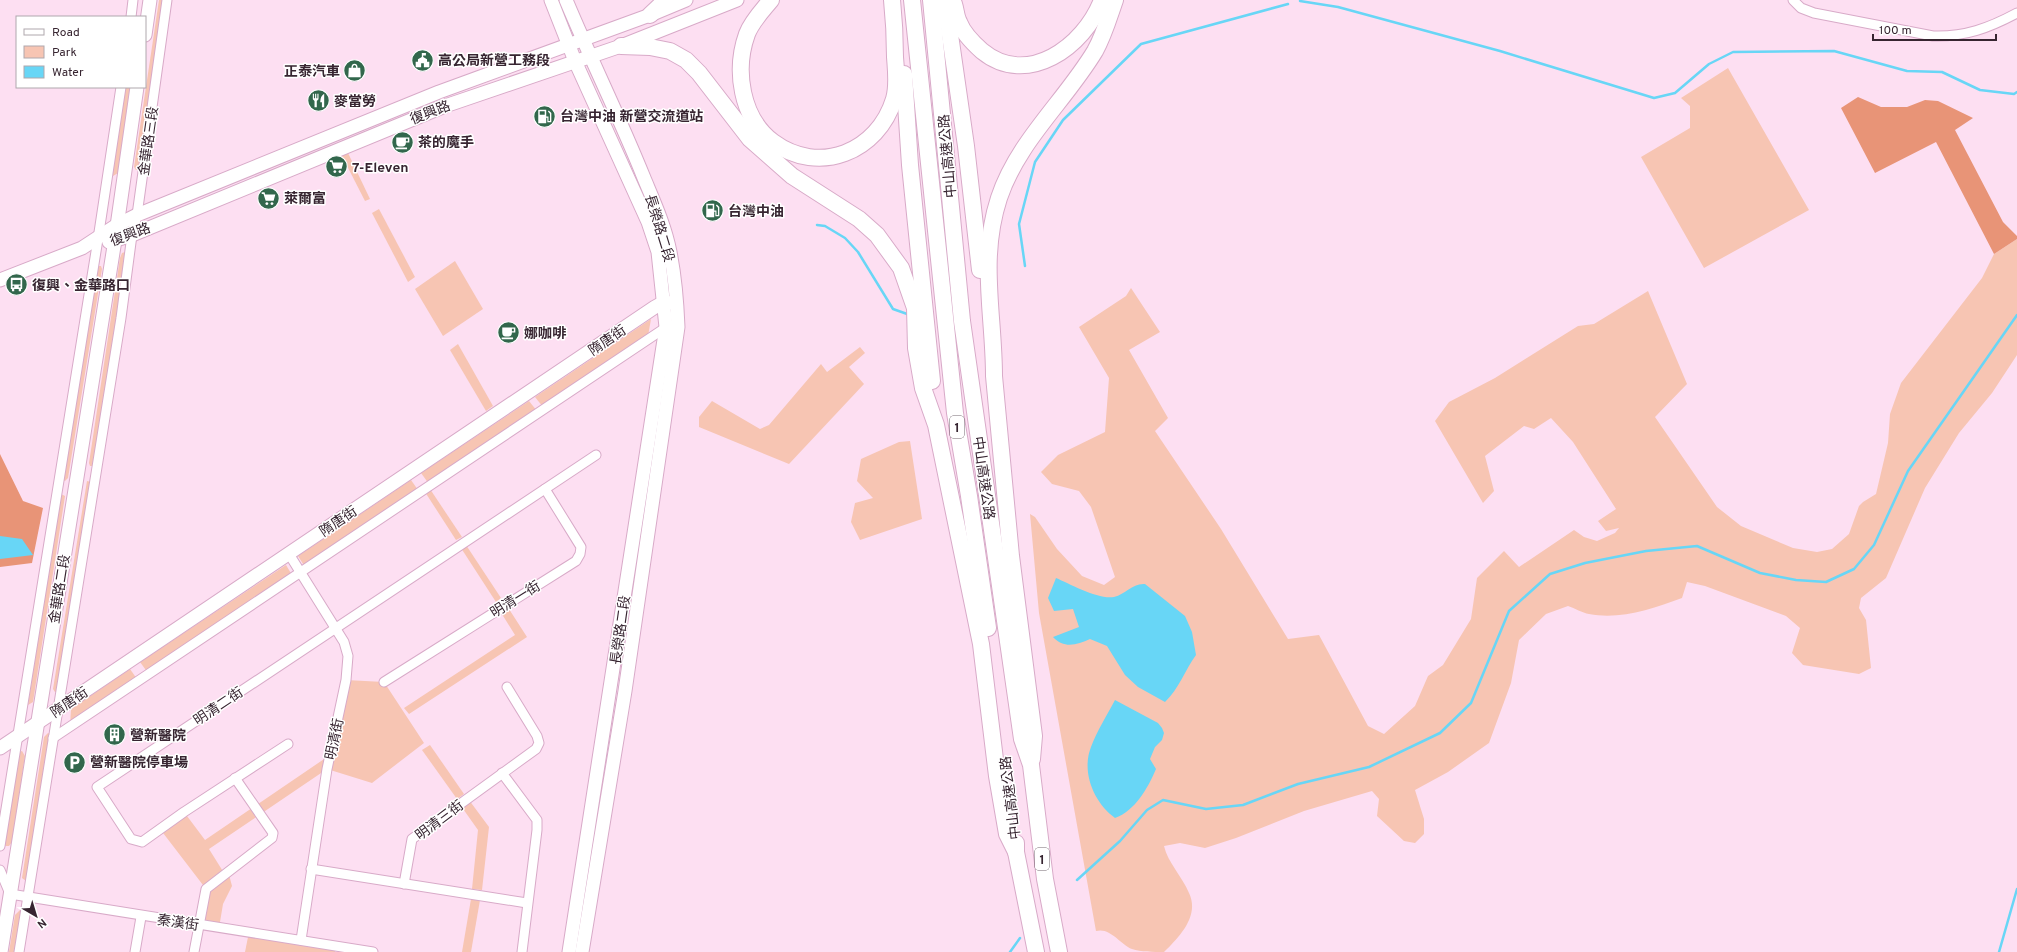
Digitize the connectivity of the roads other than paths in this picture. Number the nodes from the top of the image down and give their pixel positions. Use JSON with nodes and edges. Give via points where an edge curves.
{"nodes":[{"id":1,"x":133,"y":0,"type":"edge"},
{"id":2,"x":150,"y":0,"type":"edge"},
{"id":3,"x":167,"y":0,"type":"edge"},
{"id":4,"x":551,"y":0,"type":"edge"},
{"id":5,"x":566,"y":0,"type":"edge"},
{"id":6,"x":666,"y":0,"type":"edge"},
{"id":7,"x":686,"y":0,"type":"edge"},
{"id":8,"x":737,"y":0,"type":"edge"},
{"id":9,"x":771,"y":0,"type":"edge"},
{"id":10,"x":892,"y":0,"type":"edge"},
{"id":11,"x":912,"y":0,"type":"edge"},
{"id":12,"x":931,"y":0,"type":"edge"},
{"id":13,"x":945,"y":0,"type":"edge"},
{"id":14,"x":953,"y":0,"type":"edge"},
{"id":15,"x":1102,"y":0,"type":"edge"},
{"id":16,"x":1115,"y":0,"type":"edge"},
{"id":17,"x":1793,"y":0,"type":"edge"},
{"id":18,"x":2017,"y":13,"type":"edge"},
{"id":19,"x":650,"y":15,"type":"junction"},
{"id":20,"x":131,"y":16,"type":"edge"},
{"id":21,"x":146,"y":28,"type":"edge"},
{"id":22,"x":582,"y":39,"type":"junction"},
{"id":23,"x":896,"y":39,"type":"junction"},
{"id":24,"x":568,"y":44,"type":"junction"},
{"id":25,"x":621,"y":46,"type":"junction"},
{"id":26,"x":589,"y":56,"type":"junction"},
{"id":27,"x":575,"y":61,"type":"junction"},
{"id":28,"x":120,"y":88,"type":"edge"},
{"id":29,"x":137,"y":88,"type":"edge"},
{"id":30,"x":137,"y":215,"type":"junction"},
{"id":31,"x":117,"y":225,"type":"junction"},
{"id":32,"x":132,"y":235,"type":"junction"},
{"id":33,"x":115,"y":240,"type":"junction"},
{"id":34,"x":97,"y":242,"type":"junction"},
{"id":35,"x":0,"y":280,"type":"edge"},
{"id":36,"x":664,"y":302,"type":"junction"},
{"id":37,"x":678,"y":304,"type":"junction"},
{"id":38,"x":677,"y":320,"type":"junction"},
{"id":39,"x":666,"y":327,"type":"junction"},
{"id":40,"x":994,"y":376,"type":"junction"},
{"id":41,"x":936,"y":425,"type":"junction"},
{"id":42,"x":657,"y":429,"type":"junction"},
{"id":43,"x":596,"y":456,"type":"dead end"},
{"id":44,"x":545,"y":489,"type":"junction"},
{"id":45,"x":640,"y":535,"type":"junction"},
{"id":46,"x":289,"y":554,"type":"junction"},
{"id":47,"x":301,"y":573,"type":"junction"},
{"id":48,"x":335,"y":628,"type":"junction"},
{"id":49,"x":384,"y":682,"type":"dead end"},
{"id":50,"x":507,"y":687,"type":"dead end"},
{"id":51,"x":57,"y":710,"type":"junction"},
{"id":52,"x":38,"y":724,"type":"junction"},
{"id":53,"x":605,"y":726,"type":"junction"},
{"id":54,"x":619,"y":727,"type":"junction"},
{"id":55,"x":19,"y":736,"type":"junction"},
{"id":56,"x":53,"y":738,"type":"junction"},
{"id":57,"x":288,"y":744,"type":"dead end"},
{"id":58,"x":0,"y":748,"type":"edge"},
{"id":59,"x":1031,"y":765,"type":"junction"},
{"id":60,"x":502,"y":773,"type":"junction"},
{"id":61,"x":235,"y":778,"type":"junction"},
{"id":62,"x":0,"y":846,"type":"edge"},
{"id":63,"x":1016,"y":852,"type":"junction"},
{"id":64,"x":590,"y":865,"type":"junction"},
{"id":65,"x":311,"y":869,"type":"junction"},
{"id":66,"x":0,"y":870,"type":"edge"},
{"id":67,"x":404,"y":884,"type":"junction"},
{"id":68,"x":10,"y":894,"type":"junction"},
{"id":69,"x":28,"y":898,"type":"junction"},
{"id":70,"x":528,"y":903,"type":"junction"},
{"id":71,"x":141,"y":917,"type":"junction"},
{"id":72,"x":198,"y":925,"type":"junction"},
{"id":73,"x":301,"y":940,"type":"junction"},
{"id":74,"x":1,"y":952,"type":"edge"},
{"id":75,"x":19,"y":952,"type":"edge"},
{"id":76,"x":135,"y":952,"type":"edge"},
{"id":77,"x":194,"y":952,"type":"edge"},
{"id":78,"x":373,"y":952,"type":"edge"},
{"id":79,"x":522,"y":952,"type":"edge"},
{"id":80,"x":569,"y":952,"type":"edge"},
{"id":81,"x":582,"y":952,"type":"edge"},
{"id":82,"x":1036,"y":952,"type":"edge"},
{"id":83,"x":1059,"y":952,"type":"edge"}],
"edges":[{"from":1,"to":20,"type":"street"},
{"from":2,"to":21,"type":"street"},
{"from":3,"to":30,"type":"street","name":"金華路三段"},
{"from":4,"to":24,"type":"street","name":"長榮路二段"},
{"from":5,"to":22,"type":"street","name":"長榮路二段"},
{"from":6,"to":19,"type":"highway"},
{"from":7,"to":19,"type":"street","name":"復興路"},
{"from":8,"to":25,"type":"street","name":"復興路"},
{"from":9,"to":23,"type":"highway","via":[[757,16],[742,51],[740,71],[743,91],[759,127],[772,142],[803,156],[818,158],[851,151],[865,143],[878,130],[887,118],[894,98],[897,76]]},
{"from":10,"to":23,"type":"highway"},
{"from":11,"to":63,"type":"highway","name":"中山高速公路","number":"1","via":[[955,413],[997,687],[1017,832]]},
{"from":12,"to":59,"type":"highway","name":"中山高速公路","number":"1","via":[[962,322],[1022,739]]},
{"from":13,"to":40,"type":"highway","via":[[976,224],[989,362]]},
{"from":14,"to":15,"type":"highway","via":[[959,23],[972,43],[991,59],[1013,66],[1034,64],[1054,57],[1071,45],[1087,26]]},
{"from":16,"to":40,"type":"highway","via":[[1106,28],[1095,50],[1020,154],[999,198],[989,249],[987,282]]},
{"from":17,"to":18,"type":"street","via":[[1801,8],[1920,34],[1948,36],[1986,29]]},
{"from":19,"to":22,"type":"street","name":"復興路"},
{"from":22,"to":24,"type":"street","name":"復興路"},
{"from":22,"to":26,"type":"street","name":"長榮路二段"},
{"from":23,"to":41,"type":"highway","via":[[905,81],[910,165],[936,404]]},
{"from":24,"to":27,"type":"street","name":"長榮路二段"},
{"from":24,"to":30,"type":"street","name":"復興路","via":[[371,119]]},
{"from":25,"to":26,"type":"street","name":"復興路"},
{"from":25,"to":41,"type":"highway","via":[[657,48],[670,51],[686,60],[750,139],[771,159],[792,176],[859,219],[877,235],[901,268],[915,308],[916,348],[922,388]]},
{"from":26,"to":27,"type":"street","name":"復興路"},
{"from":26,"to":37,"type":"street","name":"長榮路二段","via":[[629,140],[659,215],[670,251]]},
{"from":27,"to":32,"type":"street","name":"復興路","via":[[445,106]]},
{"from":27,"to":36,"type":"street","name":"長榮路二段","via":[[648,222],[658,252]]},
{"from":28,"to":34,"type":"street"},
{"from":29,"to":31,"type":"street","name":"金華路三段"},
{"from":30,"to":31,"type":"street","name":"復興路"},
{"from":30,"to":32,"type":"street","name":"金華路三段"},
{"from":31,"to":33,"type":"street","name":"金華路二段"},
{"from":31,"to":34,"type":"street","name":"復興路"},
{"from":32,"to":33,"type":"street","name":"復興路"},
{"from":32,"to":51,"type":"street","name":"金華路二段","via":[[121,318]]},
{"from":33,"to":34,"type":"street","name":"復興路"},
{"from":33,"to":52,"type":"street","name":"金華路二段"},
{"from":34,"to":35,"type":"street","name":"復興路"},
{"from":34,"to":55,"type":"street","name":"金華路二段"},
{"from":36,"to":37,"type":"street"},
{"from":36,"to":39,"type":"street","name":"長榮路二段"},
{"from":36,"to":46,"type":"street","name":"隋唐街"},
{"from":37,"to":38,"type":"street","name":"長榮路二段"},
{"from":38,"to":39,"type":"street","name":"隋唐街"},
{"from":38,"to":42,"type":"street","name":"長榮路二段"},
{"from":39,"to":42,"type":"street","name":"長榮路二段"},
{"from":39,"to":47,"type":"street","name":"隋唐街"},
{"from":40,"to":59,"type":"highway","via":[[1010,556],[1034,736]]},
{"from":41,"to":63,"type":"highway","via":[[981,644],[1007,834]]},
{"from":42,"to":45,"type":"street","name":"長榮路二段"},
{"from":43,"to":44,"type":"street"},
{"from":44,"to":48,"type":"street"},
{"from":44,"to":49,"type":"street","name":"明清一街","via":[[581,546],[576,561]]},
{"from":45,"to":53,"type":"street","name":"長榮路二段"},
{"from":45,"to":54,"type":"street","name":"長榮路二段"},
{"from":46,"to":47,"type":"street","name":"明清街"},
{"from":46,"to":51,"type":"street","name":"隋唐街"},
{"from":47,"to":48,"type":"street","name":"明清街"},
{"from":47,"to":56,"type":"street","name":"隋唐街"},
{"from":48,"to":61,"type":"street","name":"明清二街","via":[[97,787],[132,839],[142,842]]},
{"from":48,"to":65,"type":"street","name":"明清街","via":[[344,642],[348,656],[346,680],[327,769]]},
{"from":50,"to":60,"type":"street","name":"明清三街","via":[[538,736],[539,743],[536,749]]},
{"from":51,"to":52,"type":"street","name":"隋唐街"},
{"from":51,"to":56,"type":"street","name":"金華路二段"},
{"from":52,"to":55,"type":"street","name":"隋唐街"},
{"from":52,"to":68,"type":"street","name":"金華路二段"},
{"from":53,"to":54,"type":"street"},
{"from":53,"to":64,"type":"street","name":"長榮路二段"},
{"from":54,"to":64,"type":"street","name":"長榮路二段"},
{"from":55,"to":58,"type":"street","name":"隋唐街"},
{"from":55,"to":62,"type":"street","name":"金華路二段"},
{"from":56,"to":69,"type":"street","name":"金華路二段"},
{"from":57,"to":61,"type":"street","name":"明清二街"},
{"from":59,"to":83,"type":"highway","name":"中山高速公路","number":"1","via":[[1045,879]]},
{"from":60,"to":67,"type":"street","name":"明清三街","via":[[412,839]]},
{"from":60,"to":70,"type":"street","via":[[537,820]]},
{"from":61,"to":72,"type":"street","via":[[273,833],[272,838],[206,889]]},
{"from":63,"to":82,"type":"highway","name":"中山高速公路","number":"1"},
{"from":64,"to":80,"type":"street","name":"長榮路二段"},
{"from":64,"to":81,"type":"street","name":"長榮路二段"},
{"from":65,"to":67,"type":"street"},
{"from":65,"to":73,"type":"street","name":"明清街"},
{"from":66,"to":68,"type":"street"},
{"from":67,"to":70,"type":"street"},
{"from":68,"to":69,"type":"street","name":"秦漢街"},
{"from":68,"to":74,"type":"street","name":"金華路二段"},
{"from":69,"to":71,"type":"street","name":"秦漢街"},
{"from":69,"to":75,"type":"street","name":"金華路二段"},
{"from":70,"to":79,"type":"street"},
{"from":71,"to":72,"type":"street","name":"秦漢街"},
{"from":71,"to":76,"type":"street"},
{"from":72,"to":73,"type":"street","name":"秦漢街"},
{"from":72,"to":77,"type":"street"},
{"from":73,"to":78,"type":"street","name":"秦漢街"}]}
